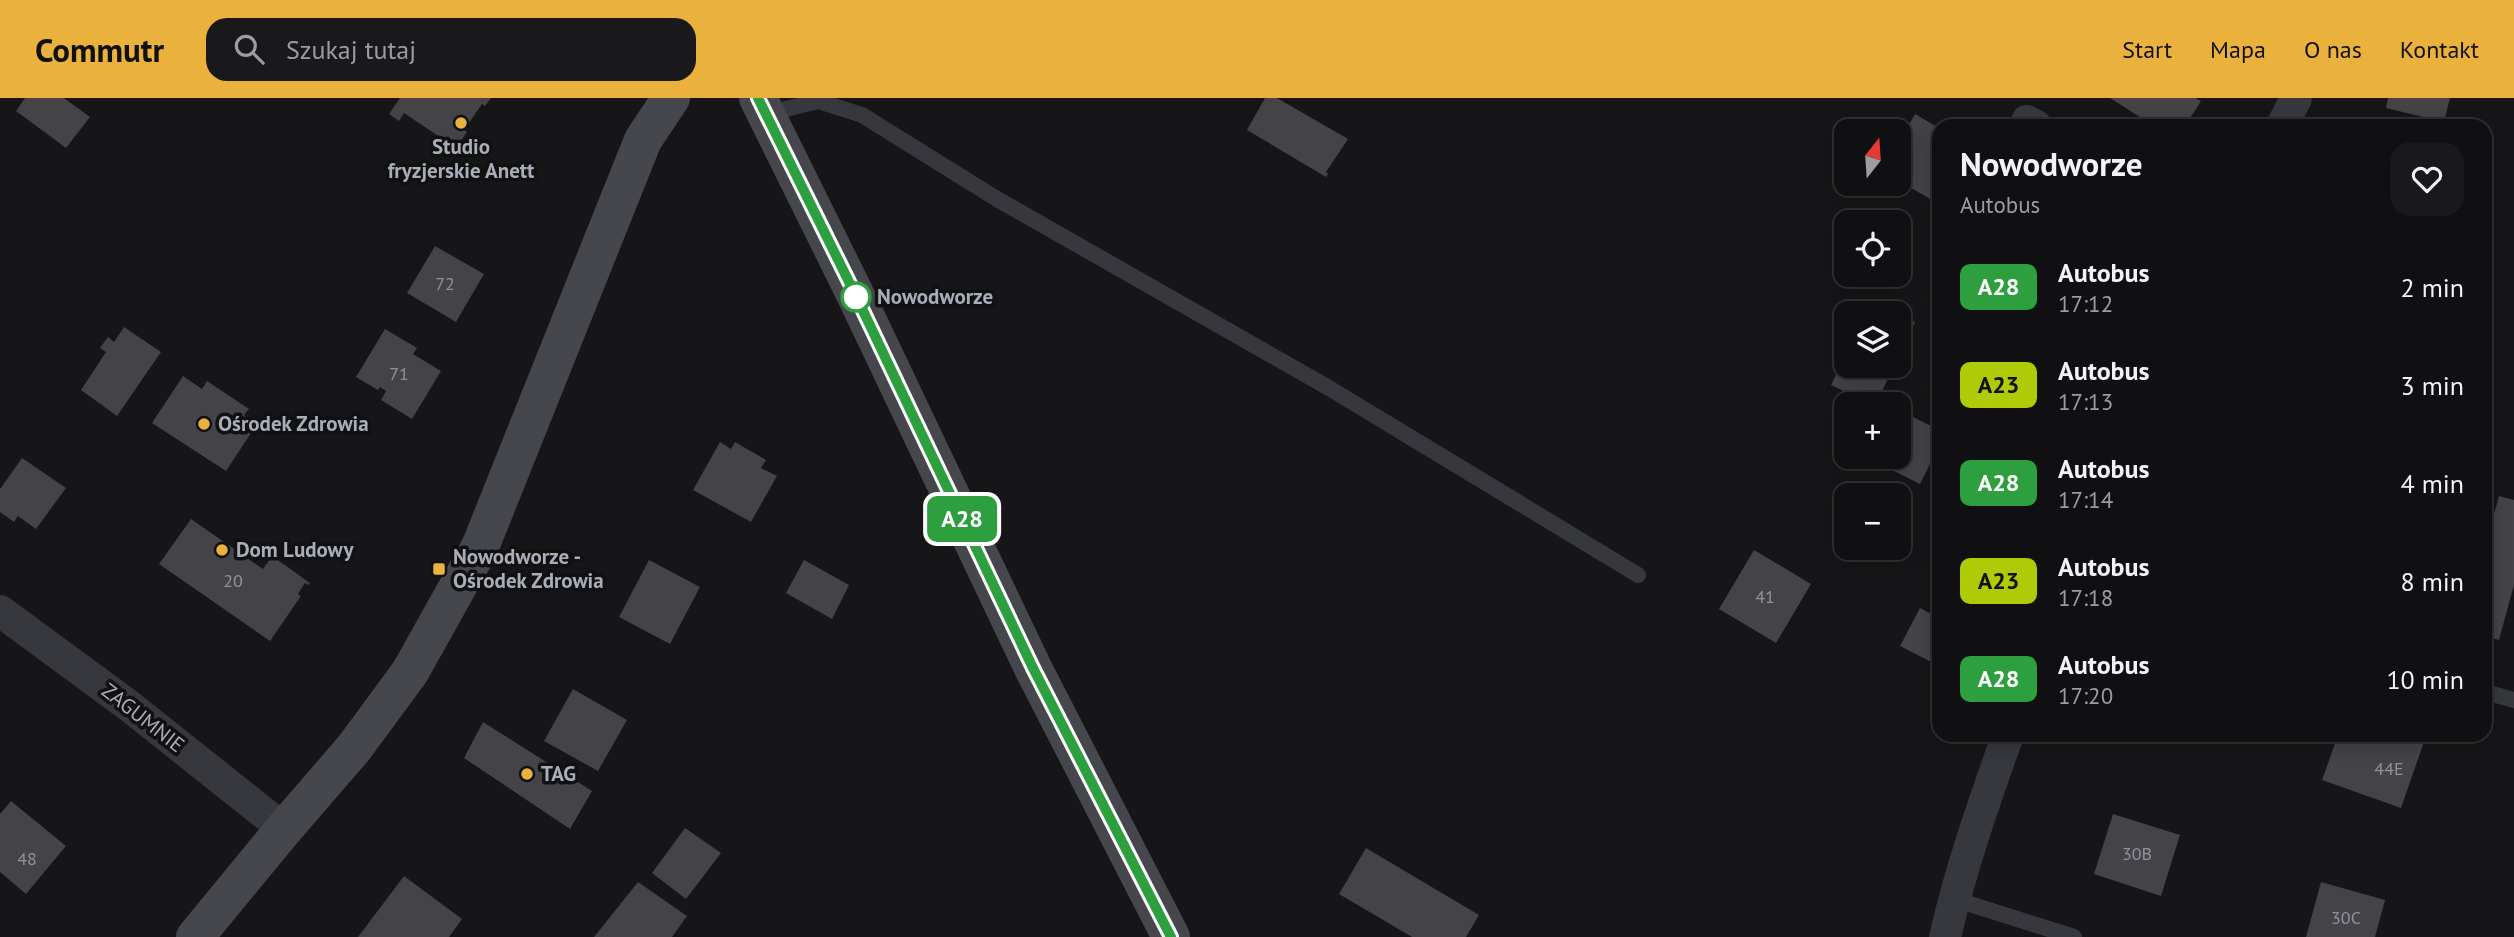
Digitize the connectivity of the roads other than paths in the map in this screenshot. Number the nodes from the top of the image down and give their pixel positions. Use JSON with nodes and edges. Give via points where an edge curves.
{"nodes":[{"id":1,"x":671,"y":98,"type":"edge"},
{"id":2,"x":2296,"y":98,"type":"edge"},
{"id":3,"x":762,"y":106,"type":"edge"},
{"id":4,"x":2286,"y":119,"type":"edge"},
{"id":5,"x":1638,"y":575,"type":"dead end"},
{"id":6,"x":0,"y":611,"type":"edge"},
{"id":7,"x":2492,"y":694,"type":"edge"},
{"id":8,"x":2514,"y":700,"type":"edge"},
{"id":9,"x":2006,"y":742,"type":"edge"},
{"id":10,"x":284,"y":829,"type":"junction"},
{"id":11,"x":1954,"y":899,"type":"junction"},
{"id":12,"x":195,"y":937,"type":"edge"},
{"id":13,"x":1171,"y":937,"type":"edge"},
{"id":14,"x":1945,"y":937,"type":"edge"},
{"id":15,"x":2074,"y":937,"type":"edge"}],
"edges":[{"from":1,"to":10,"type":"street","via":[[643,141],[480,547],[410,673],[354,748]]},
{"from":2,"to":4,"type":"street"},
{"from":3,"to":5,"type":"lane","via":[[818,101],[862,115],[997,200],[1329,388]]},
{"from":3,"to":13,"type":"street","via":[[1033,668]]},
{"from":6,"to":10,"type":"street","name":"ZAGUMNIE"},
{"from":7,"to":8,"type":"lane"},
{"from":9,"to":11,"type":"street"},
{"from":10,"to":12,"type":"street"},
{"from":11,"to":14,"type":"street"},
{"from":11,"to":15,"type":"lane"}]}
